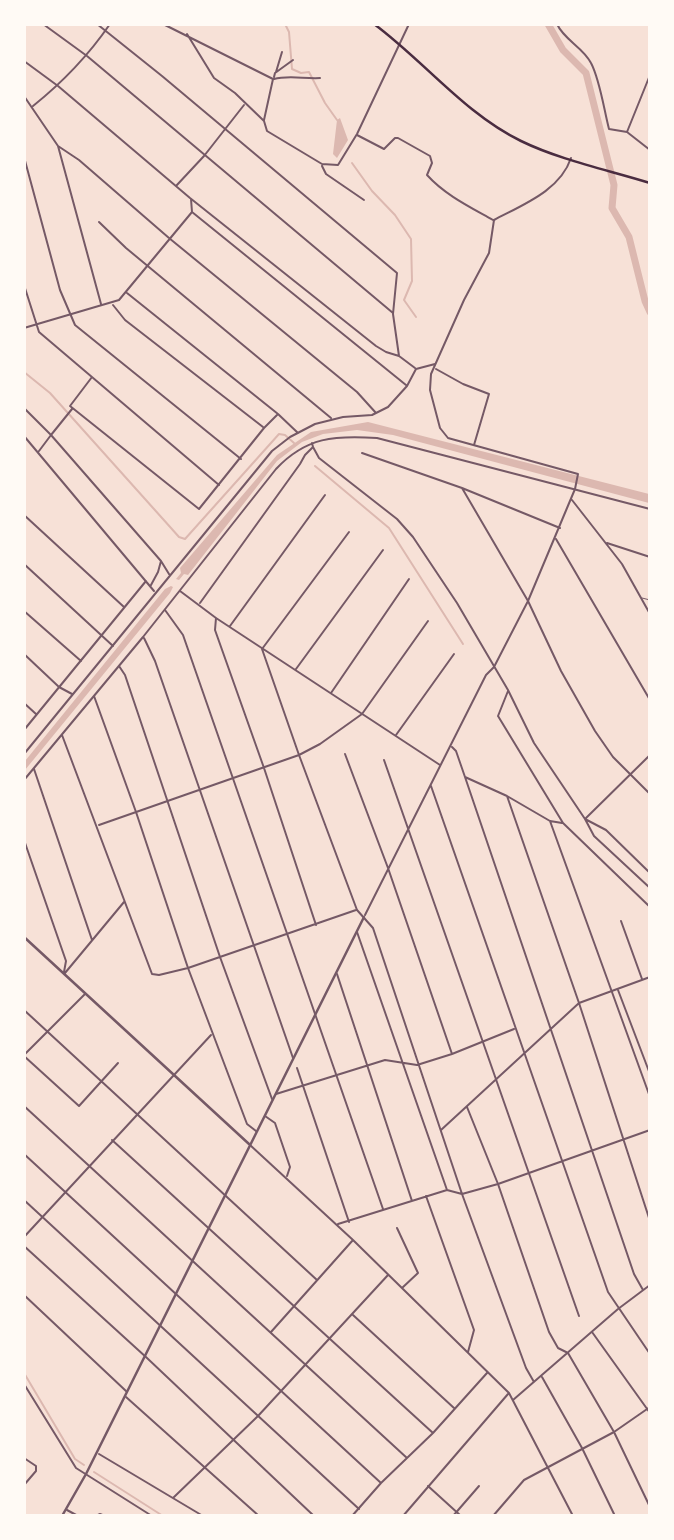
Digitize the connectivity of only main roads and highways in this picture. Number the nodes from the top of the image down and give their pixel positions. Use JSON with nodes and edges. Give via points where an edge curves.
{"nodes":[{"id":1,"x":374,"y":24,"type":"edge"},
{"id":2,"x":649,"y":183,"type":"edge"}],
"edges":[{"from":1,"to":2,"type":"main road","via":[[462,100],[521,141]]}]}
